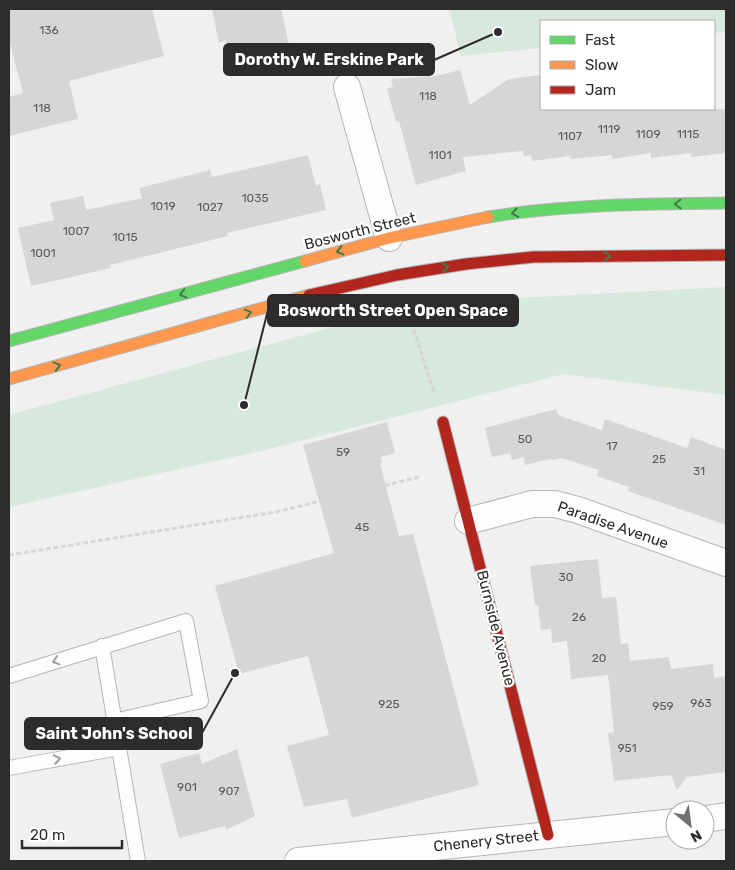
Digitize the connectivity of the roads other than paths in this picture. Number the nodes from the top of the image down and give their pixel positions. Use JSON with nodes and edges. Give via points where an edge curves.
{"nodes":[{"id":1,"x":347,"y":87,"type":"dead end"},
{"id":2,"x":726,"y":203,"type":"edge"},
{"id":3,"x":388,"y":238,"type":"junction"},
{"id":4,"x":726,"y":254,"type":"edge"},
{"id":5,"x":9,"y":341,"type":"edge"},
{"id":6,"x":9,"y":379,"type":"edge"},
{"id":7,"x":443,"y":422,"type":"road end"},
{"id":8,"x":468,"y":521,"type":"junction"},
{"id":9,"x":726,"y":563,"type":"edge"},
{"id":10,"x":102,"y":646,"type":"junction"},
{"id":11,"x":9,"y":676,"type":"edge"},
{"id":12,"x":114,"y":721,"type":"junction"},
{"id":13,"x":119,"y":748,"type":"junction"},
{"id":14,"x":9,"y":768,"type":"edge"},
{"id":15,"x":665,"y":823,"type":"edge"},
{"id":16,"x":548,"y":835,"type":"junction"},
{"id":17,"x":138,"y":861,"type":"edge"},
{"id":18,"x":298,"y":861,"type":"edge"}],
"edges":[{"from":1,"to":3,"type":"street"},
{"from":2,"to":3,"type":"main road","name":"Bosworth Street","one_way":true,"via":[[597,205],[530,210]]},
{"from":3,"to":5,"type":"main road","name":"Bosworth Street","one_way":true},
{"from":6,"to":4,"type":"main road","one_way":true,"via":[[319,293],[397,275],[533,257]]},
{"from":7,"to":8,"type":"main road","name":"Burnside Avenue"},
{"from":8,"to":9,"type":"street","name":"Paradise Avenue","via":[[532,504],[555,504]]},
{"from":8,"to":16,"type":"main road","name":"Burnside Avenue"},
{"from":10,"to":11,"type":"lane","one_way":true},
{"from":10,"to":12,"type":"lane"},
{"from":10,"to":12,"type":"lane","via":[[186,621],[201,701]]},
{"from":12,"to":13,"type":"lane"},
{"from":14,"to":13,"type":"lane","one_way":true},
{"from":13,"to":17,"type":"lane"},
{"from":15,"to":16,"type":"street","name":"Chenery Street"},
{"from":16,"to":18,"type":"street","name":"Chenery Street"}]}
